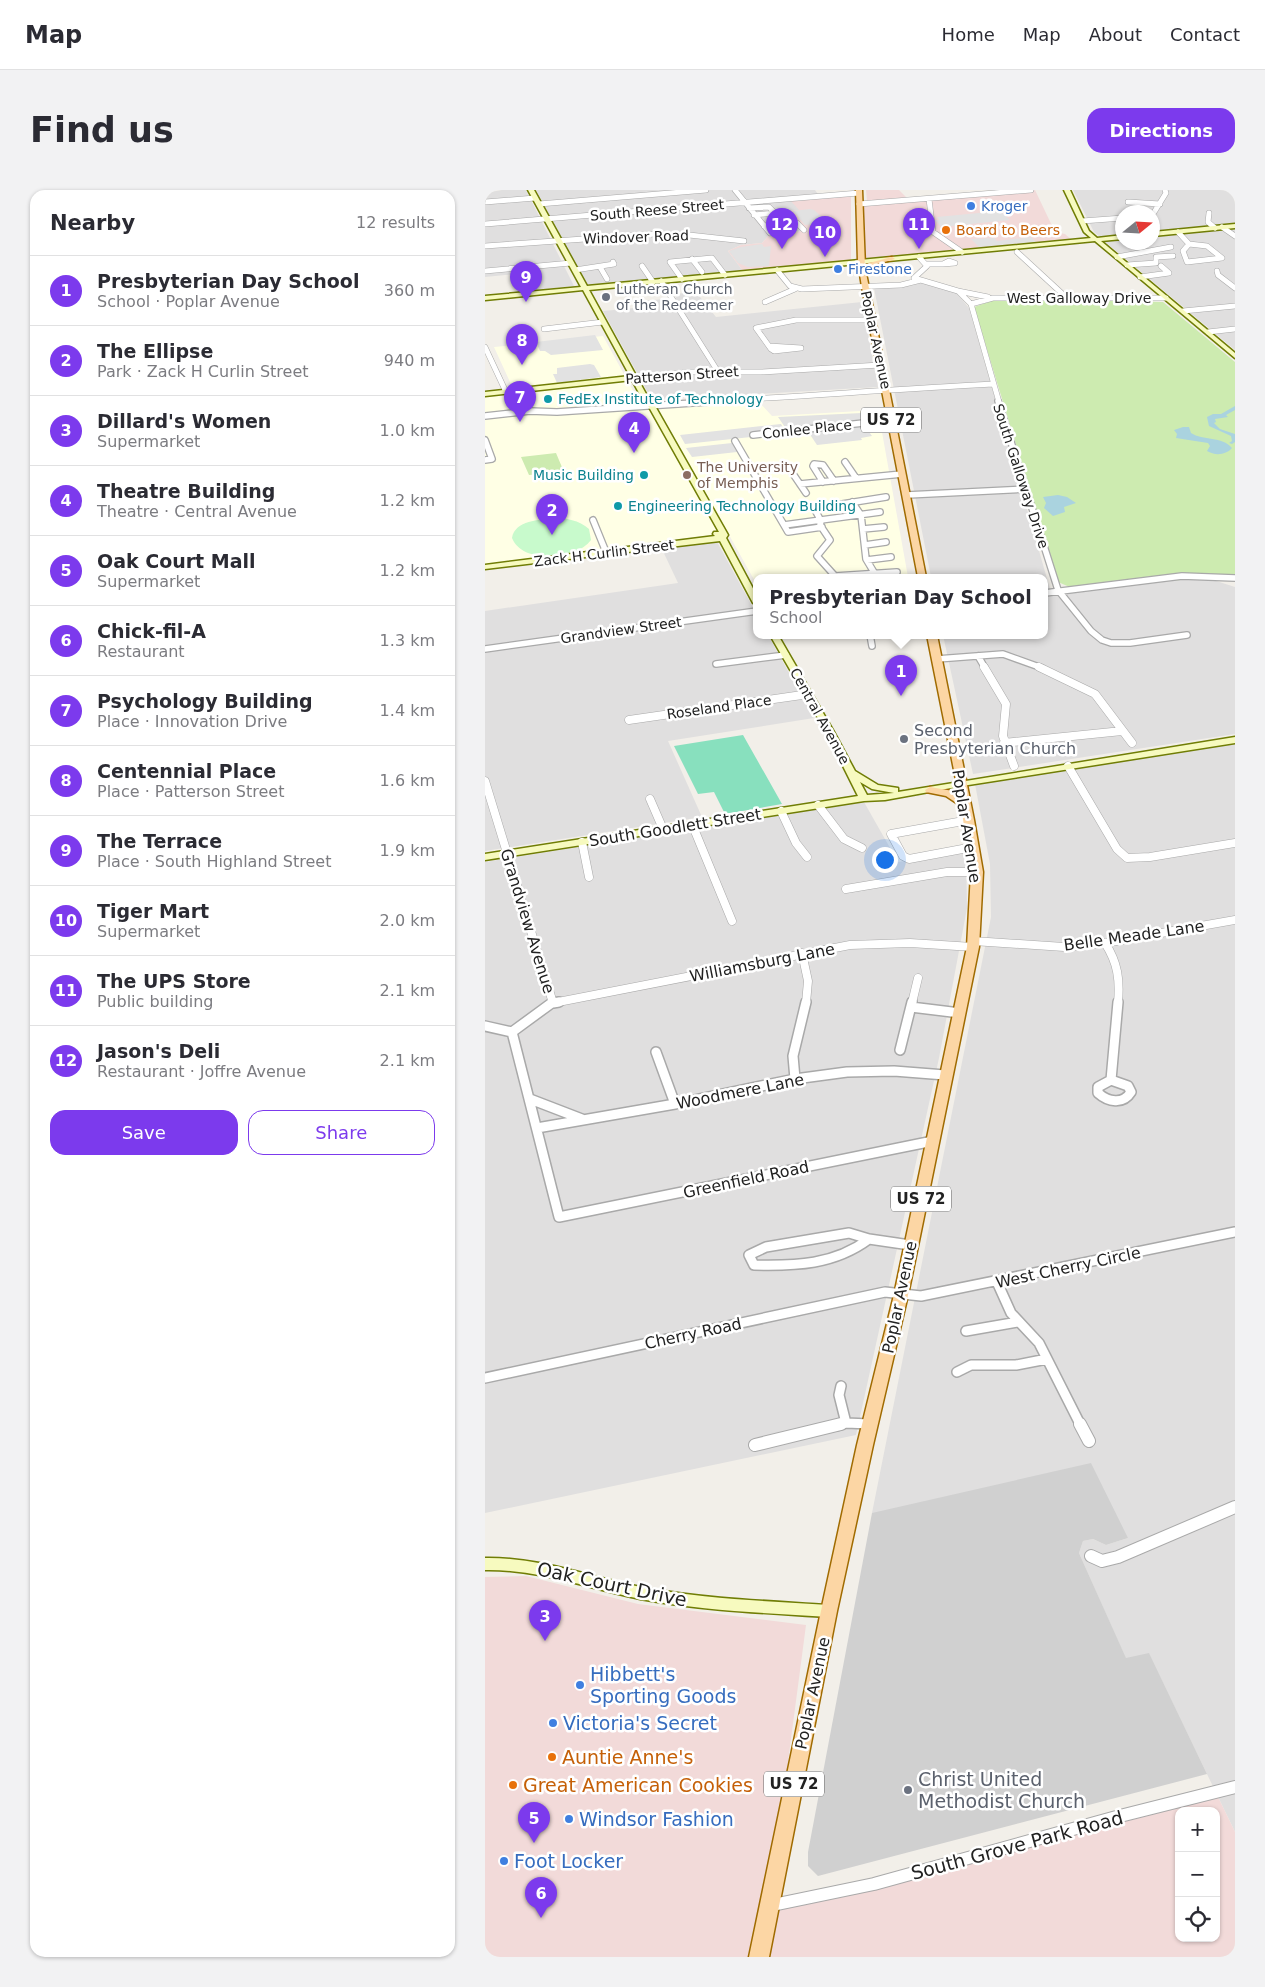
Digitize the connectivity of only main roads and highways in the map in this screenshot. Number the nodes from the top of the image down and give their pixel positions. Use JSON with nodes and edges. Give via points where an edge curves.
{"nodes":[{"id":1,"x":531,"y":190,"type":"edge"},
{"id":2,"x":1067,"y":190,"type":"edge"},
{"id":3,"x":859,"y":191,"type":"edge"},
{"id":4,"x":1235,"y":226,"type":"edge"},
{"id":5,"x":1160,"y":233,"type":"edge"},
{"id":6,"x":1115,"y":238,"type":"edge"},
{"id":7,"x":1096,"y":240,"type":"junction"},
{"id":8,"x":892,"y":259,"type":"junction"},
{"id":9,"x":861,"y":262,"type":"junction"},
{"id":10,"x":863,"y":273,"type":"junction"},
{"id":11,"x":585,"y":288,"type":"junction"},
{"id":12,"x":485,"y":298,"type":"edge"},
{"id":13,"x":1235,"y":356,"type":"edge"},
{"id":14,"x":634,"y":378,"type":"junction"},
{"id":15,"x":485,"y":394,"type":"edge"},
{"id":16,"x":722,"y":538,"type":"junction"},
{"id":17,"x":485,"y":567,"type":"edge"},
{"id":18,"x":921,"y":574,"type":"edge"},
{"id":19,"x":753,"y":596,"type":"edge"},
{"id":20,"x":776,"y":639,"type":"edge"},
{"id":21,"x":933,"y":639,"type":"edge"},
{"id":22,"x":1235,"y":740,"type":"edge"},
{"id":23,"x":848,"y":768,"type":"junction"},
{"id":24,"x":962,"y":783,"type":"junction"},
{"id":25,"x":895,"y":790,"type":"junction"},
{"id":26,"x":930,"y":790,"type":"junction"},
{"id":27,"x":864,"y":798,"type":"junction"},
{"id":28,"x":967,"y":805,"type":"junction"},
{"id":29,"x":485,"y":857,"type":"edge"},
{"id":30,"x":485,"y":1564,"type":"edge"},
{"id":31,"x":829,"y":1611,"type":"junction"},
{"id":32,"x":759,"y":1957,"type":"edge"}],
"edges":[{"from":1,"to":11,"type":"main road"},
{"from":2,"to":7,"type":"main road","via":[[1087,232]]},
{"from":3,"to":9,"type":"main road","name":"Poplar Avenue","number":"US 72"},
{"from":4,"to":5,"type":"main road"},
{"from":6,"to":7,"type":"main road"},
{"from":7,"to":8,"type":"main road"},
{"from":7,"to":13,"type":"main road"},
{"from":8,"to":9,"type":"main road"},
{"from":8,"to":10,"type":"main road","via":[[870,265]]},
{"from":9,"to":10,"type":"main road","name":"Poplar Avenue","number":"US 72"},
{"from":9,"to":11,"type":"main road"},
{"from":10,"to":18,"type":"main road","name":"Poplar Avenue","number":"US 72"},
{"from":11,"to":12,"type":"main road"},
{"from":11,"to":14,"type":"main road"},
{"from":14,"to":15,"type":"main road","name":"Patterson Street"},
{"from":14,"to":16,"type":"main road","via":[[654,422]]},
{"from":16,"to":17,"type":"main road","name":"Zack H Curlin Street"},
{"from":16,"to":19,"type":"main road"},
{"from":20,"to":23,"type":"main road","name":"Central Avenue"},
{"from":21,"to":24,"type":"main road","name":"Poplar Avenue","number":"US 72"},
{"from":22,"to":24,"type":"main road","name":"South Goodlett Street"},
{"from":23,"to":25,"type":"main road","via":[[867,784]]},
{"from":23,"to":27,"type":"main road","name":"Central Avenue"},
{"from":24,"to":25,"type":"main road","name":"South Goodlett Street","via":[[948,781]]},
{"from":24,"to":26,"type":"main road","name":"South Goodlett Street"},
{"from":24,"to":28,"type":"main road","name":"Poplar Avenue","number":"US 72"},
{"from":25,"to":27,"type":"main road","name":"South Goodlett Street"},
{"from":26,"to":27,"type":"main road","name":"South Goodlett Street"},
{"from":26,"to":28,"type":"main road","via":[[949,794]]},
{"from":27,"to":29,"type":"main road","name":"South Goodlett Street"},
{"from":28,"to":31,"type":"main road","name":"Poplar Avenue","number":"US 72","via":[[977,872],[973,944],[901,1295]]},
{"from":30,"to":31,"type":"main road","name":"Oak Court Drive","via":[[555,1570],[636,1592],[695,1602]]},
{"from":31,"to":32,"type":"main road","name":"Poplar Avenue","number":"US 72"}]}
